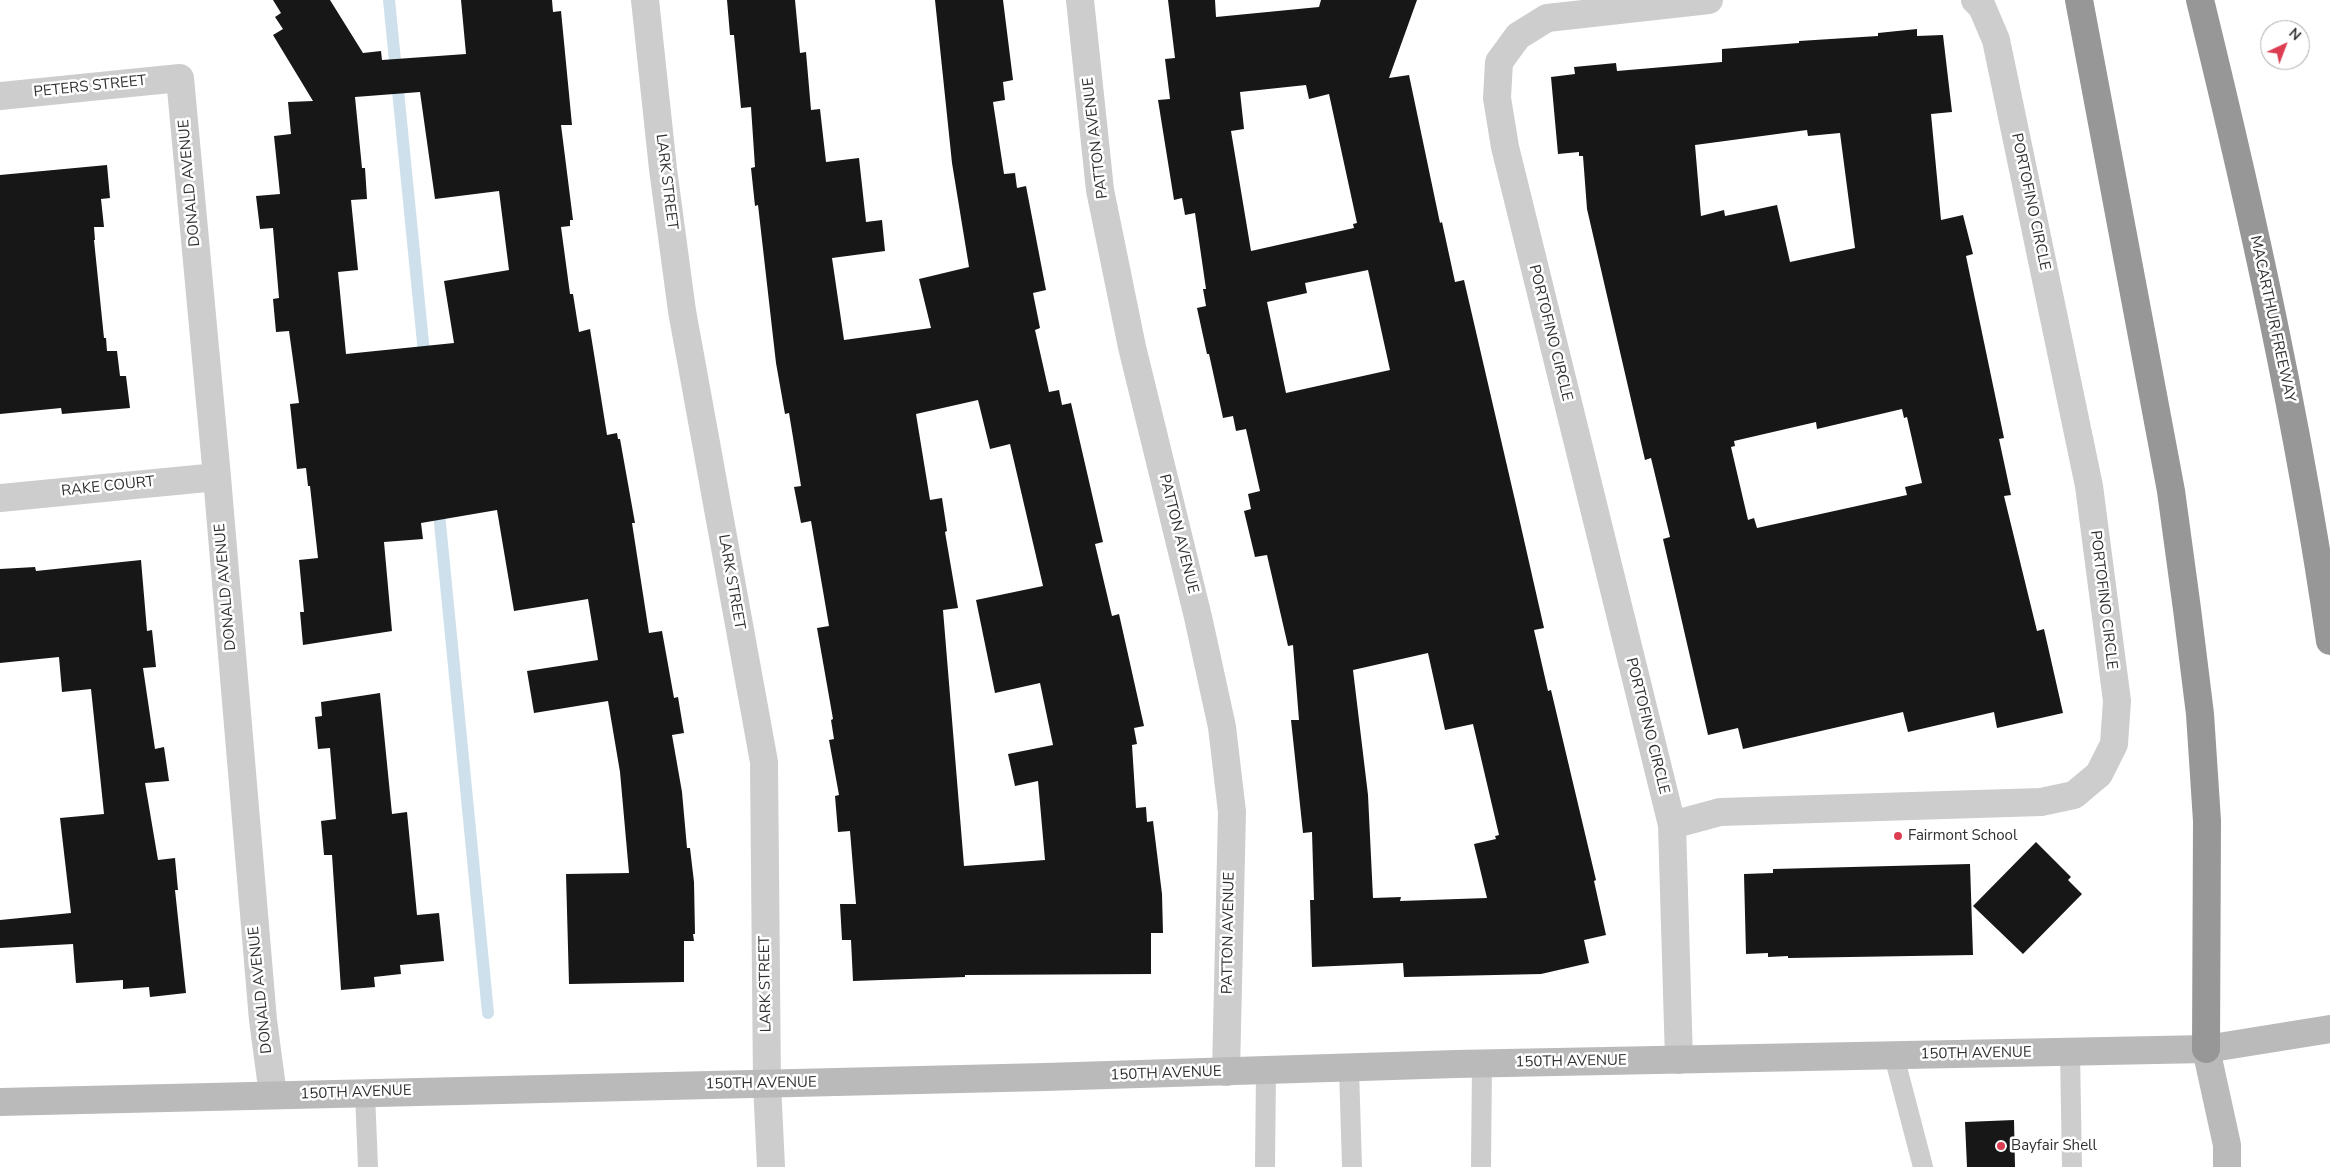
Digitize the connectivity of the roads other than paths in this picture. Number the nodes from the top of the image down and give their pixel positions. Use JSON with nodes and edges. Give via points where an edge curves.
{"nodes":[{"id":1,"x":645,"y":0,"type":"edge"},
{"id":2,"x":1080,"y":0,"type":"edge"},
{"id":3,"x":1709,"y":0,"type":"edge"},
{"id":4,"x":1975,"y":0,"type":"edge"},
{"id":5,"x":2079,"y":0,"type":"edge"},
{"id":6,"x":2200,"y":0,"type":"edge"},
{"id":7,"x":180,"y":78,"type":"joint"},
{"id":8,"x":0,"y":96,"type":"edge"},
{"id":9,"x":217,"y":477,"type":"junction"},
{"id":10,"x":0,"y":498,"type":"edge"},
{"id":11,"x":2330,"y":641,"type":"edge"},
{"id":12,"x":1672,"y":824,"type":"junction"},
{"id":13,"x":2330,"y":1028,"type":"edge"},
{"id":14,"x":2206,"y":1049,"type":"junction"},
{"id":15,"x":2070,"y":1052,"type":"junction"},
{"id":16,"x":1894,"y":1056,"type":"junction"},
{"id":17,"x":1679,"y":1060,"type":"junction"},
{"id":18,"x":1482,"y":1063,"type":"junction"},
{"id":19,"x":1349,"y":1068,"type":"junction"},
{"id":20,"x":1266,"y":1070,"type":"junction"},
{"id":21,"x":1226,"y":1072,"type":"junction"},
{"id":22,"x":767,"y":1084,"type":"junction"},
{"id":23,"x":365,"y":1093,"type":"junction"},
{"id":24,"x":273,"y":1095,"type":"junction"},
{"id":25,"x":0,"y":1102,"type":"edge"},
{"id":26,"x":368,"y":1167,"type":"edge"},
{"id":27,"x":771,"y":1167,"type":"edge"},
{"id":28,"x":1266,"y":1167,"type":"edge"},
{"id":29,"x":1352,"y":1167,"type":"edge"},
{"id":30,"x":1481,"y":1167,"type":"edge"},
{"id":31,"x":1923,"y":1167,"type":"edge"},
{"id":32,"x":2072,"y":1167,"type":"edge"},
{"id":33,"x":2227,"y":1167,"type":"edge"}],
"edges":[{"from":1,"to":22,"type":"street","name":"LARK STREET","via":[[682,311],[764,762]]},
{"from":2,"to":21,"type":"street","name":"PATTON AVENUE","via":[[1102,200],[1132,347],[1222,728],[1232,812]]},
{"from":3,"to":12,"type":"street","name":"PORTOFINO CIRCLE","via":[[1547,18],[1518,36],[1499,62],[1497,98],[1505,147]]},
{"from":4,"to":12,"type":"street","name":"PORTOFINO CIRCLE","via":[[1982,7],[1996,40],[2089,486],[2117,701],[2114,744],[2099,774],[2074,795],[2041,802],[1720,812]]},
{"from":5,"to":14,"type":"highway","via":[[2171,491],[2200,714],[2206,821]]},
{"from":6,"to":11,"type":"highway","name":"MACARTHUR FREEWAY","via":[[2246,193],[2285,378]]},
{"from":7,"to":8,"type":"street","name":"PETERS STREET"},
{"from":7,"to":9,"type":"street","name":"DONALD AVENUE"},
{"from":9,"to":10,"type":"street","name":"RAKE COURT"},
{"from":9,"to":24,"type":"street","name":"DONALD AVENUE","via":[[263,1020]]},
{"from":12,"to":17,"type":"street","name":"PORTOFINO CIRCLE"},
{"from":13,"to":14,"type":"street","name":"150TH AVENUE"},
{"from":14,"to":15,"type":"street","name":"150TH AVENUE"},
{"from":14,"to":33,"type":"street","via":[[2227,1145]]},
{"from":15,"to":16,"type":"street","name":"150TH AVENUE"},
{"from":15,"to":32,"type":"lane"},
{"from":16,"to":17,"type":"street","name":"150TH AVENUE"},
{"from":16,"to":31,"type":"lane"},
{"from":17,"to":18,"type":"street","name":"150TH AVENUE"},
{"from":18,"to":19,"type":"street","name":"150TH AVENUE"},
{"from":18,"to":30,"type":"lane"},
{"from":19,"to":20,"type":"street","name":"150TH AVENUE"},
{"from":19,"to":29,"type":"lane"},
{"from":20,"to":21,"type":"street","name":"150TH AVENUE"},
{"from":20,"to":28,"type":"lane"},
{"from":21,"to":22,"type":"street","name":"150TH AVENUE"},
{"from":22,"to":23,"type":"street","name":"150TH AVENUE"},
{"from":22,"to":27,"type":"street","name":"LARK STREET"},
{"from":23,"to":24,"type":"street","name":"150TH AVENUE"},
{"from":23,"to":26,"type":"lane"},
{"from":24,"to":25,"type":"street","name":"150TH AVENUE"}]}
